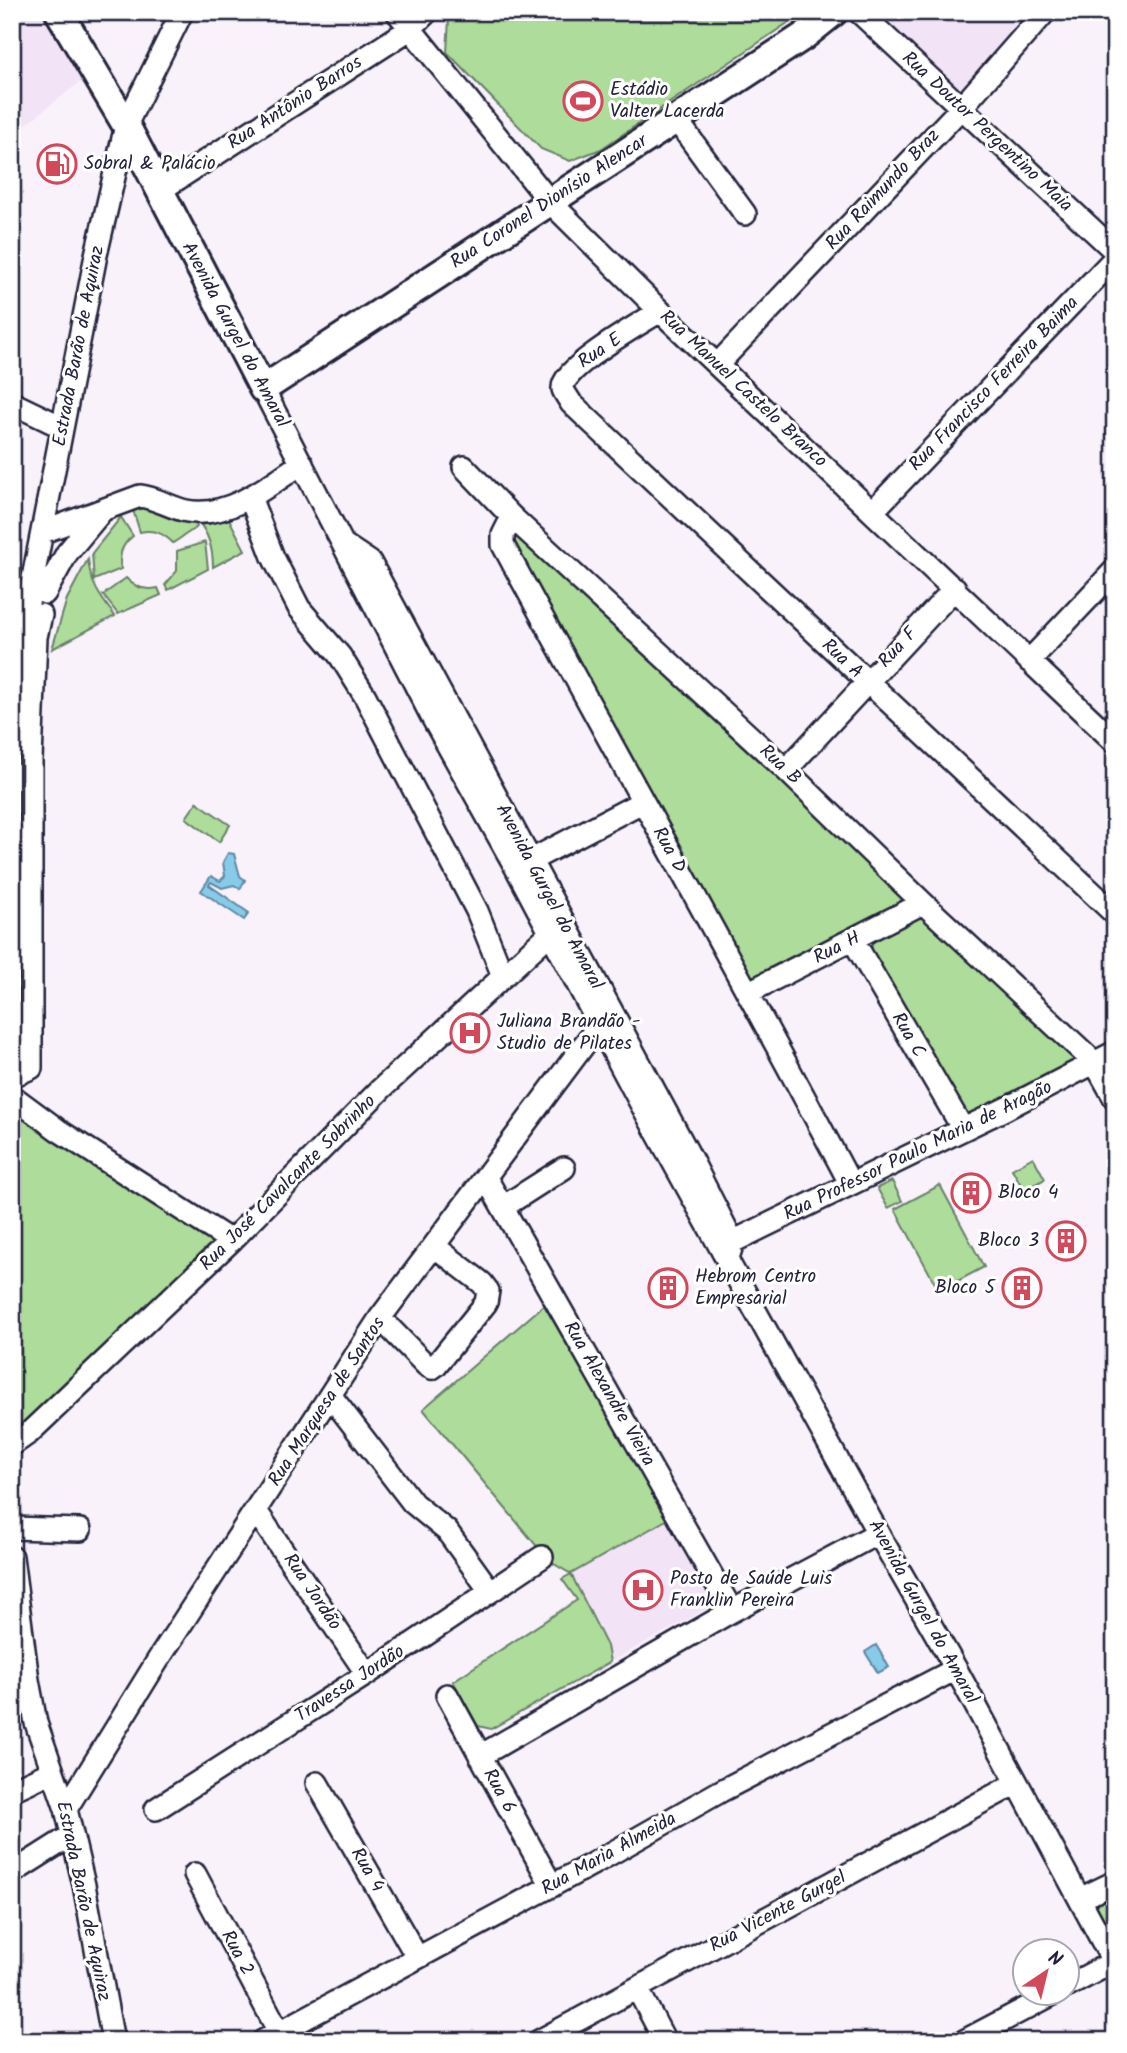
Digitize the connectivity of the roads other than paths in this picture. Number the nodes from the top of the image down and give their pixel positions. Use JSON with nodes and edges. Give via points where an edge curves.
{"nodes":[{"id":1,"x":59,"y":12,"type":"edge"},
{"id":2,"x":182,"y":12,"type":"edge"},
{"id":3,"x":427,"y":12,"type":"edge"},
{"id":4,"x":834,"y":12,"type":"edge"},
{"id":5,"x":859,"y":12,"type":"edge"},
{"id":6,"x":1045,"y":12,"type":"edge"},
{"id":7,"x":404,"y":21,"type":"edge"},
{"id":8,"x":961,"y":108,"type":"junction"},
{"id":9,"x":676,"y":119,"type":"junction"},
{"id":10,"x":126,"y":125,"type":"junction"},
{"id":11,"x":159,"y":191,"type":"junction"},
{"id":12,"x":550,"y":202,"type":"junction"},
{"id":13,"x":745,"y":214,"type":"dead end"},
{"id":14,"x":1115,"y":251,"type":"edge"},
{"id":15,"x":1115,"y":258,"type":"edge"},
{"id":16,"x":660,"y":311,"type":"junction"},
{"id":17,"x":718,"y":365,"type":"junction"},
{"id":18,"x":263,"y":389,"type":"junction"},
{"id":19,"x":12,"y":403,"type":"edge"},
{"id":20,"x":571,"y":403,"type":"joint"},
{"id":21,"x":62,"y":427,"type":"junction"},
{"id":22,"x":302,"y":463,"type":"junction"},
{"id":23,"x":464,"y":467,"type":"dead end"},
{"id":24,"x":250,"y":497,"type":"junction"},
{"id":25,"x":873,"y":510,"type":"junction"},
{"id":26,"x":101,"y":512,"type":"junction"},
{"id":27,"x":512,"y":516,"type":"junction"},
{"id":28,"x":43,"y":532,"type":"junction"},
{"id":29,"x":36,"y":568,"type":"junction"},
{"id":30,"x":1115,"y":570,"type":"edge"},
{"id":31,"x":955,"y":588,"type":"junction"},
{"id":32,"x":44,"y":593,"type":"junction"},
{"id":33,"x":17,"y":628,"type":"edge"},
{"id":34,"x":1029,"y":661,"type":"junction"},
{"id":35,"x":27,"y":668,"type":"junction"},
{"id":36,"x":866,"y":682,"type":"junction"},
{"id":37,"x":12,"y":738,"type":"edge"},
{"id":38,"x":1115,"y":741,"type":"edge"},
{"id":39,"x":22,"y":758,"type":"edge"},
{"id":40,"x":786,"y":770,"type":"junction"},
{"id":41,"x":642,"y":802,"type":"junction"},
{"id":42,"x":31,"y":841,"type":"junction"},
{"id":43,"x":12,"y":856,"type":"edge"},
{"id":44,"x":523,"y":864,"type":"junction"},
{"id":45,"x":923,"y":903,"type":"junction"},
{"id":46,"x":1115,"y":915,"type":"edge"},
{"id":47,"x":21,"y":916,"type":"edge"},
{"id":48,"x":556,"y":927,"type":"junction"},
{"id":49,"x":853,"y":940,"type":"junction"},
{"id":50,"x":503,"y":976,"type":"junction"},
{"id":51,"x":749,"y":992,"type":"junction"},
{"id":52,"x":604,"y":1017,"type":"junction"},
{"id":53,"x":1115,"y":1052,"type":"edge"},
{"id":54,"x":1095,"y":1063,"type":"junction"},
{"id":55,"x":12,"y":1076,"type":"edge"},
{"id":56,"x":12,"y":1096,"type":"edge"},
{"id":57,"x":1115,"y":1098,"type":"edge"},
{"id":58,"x":963,"y":1129,"type":"junction"},
{"id":59,"x":564,"y":1168,"type":"dead end"},
{"id":60,"x":486,"y":1178,"type":"junction"},
{"id":61,"x":850,"y":1183,"type":"junction"},
{"id":62,"x":503,"y":1207,"type":"junction"},
{"id":63,"x":231,"y":1241,"type":"junction"},
{"id":64,"x":434,"y":1245,"type":"junction"},
{"id":65,"x":727,"y":1250,"type":"junction"},
{"id":66,"x":380,"y":1318,"type":"junction"},
{"id":67,"x":330,"y":1395,"type":"junction"},
{"id":68,"x":12,"y":1445,"type":"edge"},
{"id":69,"x":256,"y":1511,"type":"junction"},
{"id":70,"x":12,"y":1528,"type":"edge"},
{"id":71,"x":80,"y":1530,"type":"dead end"},
{"id":72,"x":878,"y":1533,"type":"junction"},
{"id":73,"x":12,"y":1557,"type":"edge"},
{"id":74,"x":542,"y":1557,"type":"dead end"},
{"id":75,"x":489,"y":1591,"type":"junction"},
{"id":76,"x":733,"y":1611,"type":"junction"},
{"id":77,"x":956,"y":1669,"type":"junction"},
{"id":78,"x":367,"y":1674,"type":"junction"},
{"id":79,"x":447,"y":1695,"type":"dead end"},
{"id":80,"x":480,"y":1756,"type":"junction"},
{"id":81,"x":51,"y":1772,"type":"junction"},
{"id":82,"x":317,"y":1783,"type":"dead end"},
{"id":83,"x":1017,"y":1783,"type":"junction"},
{"id":84,"x":12,"y":1790,"type":"edge"},
{"id":85,"x":66,"y":1809,"type":"junction"},
{"id":86,"x":156,"y":1809,"type":"dead end"},
{"id":87,"x":72,"y":1835,"type":"junction"},
{"id":88,"x":12,"y":1873,"type":"edge"},
{"id":89,"x":195,"y":1874,"type":"dead end"},
{"id":90,"x":1115,"y":1882,"type":"edge"},
{"id":91,"x":552,"y":1886,"type":"junction"},
{"id":92,"x":1080,"y":1899,"type":"junction"},
{"id":93,"x":417,"y":1957,"type":"junction"},
{"id":94,"x":1114,"y":1963,"type":"edge"},
{"id":95,"x":1082,"y":1979,"type":"edge"},
{"id":96,"x":637,"y":1988,"type":"junction"},
{"id":97,"x":1025,"y":2008,"type":"edge"},
{"id":98,"x":271,"y":2036,"type":"edge"},
{"id":99,"x":113,"y":2041,"type":"edge"},
{"id":100,"x":539,"y":2041,"type":"edge"},
{"id":101,"x":665,"y":2041,"type":"edge"},
{"id":102,"x":964,"y":2041,"type":"edge"}],
"edges":[{"from":1,"to":10,"type":"main road","name":"Avenida Gurgel do Amaral"},
{"from":2,"to":10,"type":"street","name":"Estrada Barão de Aquiraz"},
{"from":3,"to":7,"type":"street","name":"Rua Antônio Barros"},
{"from":4,"to":9,"type":"main road","name":"Rua Coronel Dionísio Alencar"},
{"from":5,"to":8,"type":"street","name":"Rua Doutor Pergentino Maia"},
{"from":6,"to":8,"type":"street","name":"Rua Raimundo Braz"},
{"from":7,"to":11,"type":"street","name":"Rua Antônio Barros"},
{"from":7,"to":12,"type":"street","name":"Rua Manuel Castelo Branco"},
{"from":8,"to":14,"type":"street","name":"Rua Doutor Pergentino Maia"},
{"from":8,"to":17,"type":"street","name":"Rua Raimundo Braz"},
{"from":9,"to":12,"type":"main road","name":"Rua Coronel Dionísio Alencar"},
{"from":9,"to":13,"type":"street"},
{"from":10,"to":11,"type":"main road","name":"Avenida Gurgel do Amaral"},
{"from":10,"to":21,"type":"street","name":"Estrada Barão de Aquiraz"},
{"from":11,"to":18,"type":"main road","name":"Avenida Gurgel do Amaral"},
{"from":12,"to":16,"type":"street","name":"Rua Manuel Castelo Branco"},
{"from":12,"to":18,"type":"main road","name":"Rua Coronel Dionísio Alencar"},
{"from":15,"to":25,"type":"street","name":"Rua Francisco Ferreira Baima"},
{"from":16,"to":17,"type":"street","name":"Rua Manuel Castelo Branco"},
{"from":16,"to":20,"type":"street","name":"Rua E","via":[[571,371],[563,389]]},
{"from":17,"to":25,"type":"street","name":"Rua Manuel Castelo Branco"},
{"from":18,"to":22,"type":"street","name":"Avenida Gurgel do Amaral"},
{"from":19,"to":21,"type":"street"},
{"from":20,"to":36,"type":"street","name":"Rua A"},
{"from":21,"to":28,"type":"street","name":"Estrada Barão de Aquiraz"},
{"from":22,"to":24,"type":"street"},
{"from":22,"to":44,"type":"street","name":"Avenida Gurgel do Amaral","via":[[344,545],[370,562]]},
{"from":23,"to":27,"type":"street","name":"Rua B"},
{"from":24,"to":26,"type":"street","via":[[201,512],[140,496]]},
{"from":24,"to":50,"type":"street","via":[[299,608],[340,656],[371,708],[477,911]]},
{"from":25,"to":31,"type":"street","name":"Rua Manuel Castelo Branco"},
{"from":26,"to":28,"type":"street"},
{"from":26,"to":32,"type":"street","via":[[66,553]]},
{"from":27,"to":40,"type":"street","name":"Rua B"},
{"from":27,"to":41,"type":"street","name":"Rua D","via":[[503,545]]},
{"from":28,"to":29,"type":"street","name":"Estrada Barão de Aquiraz"},
{"from":29,"to":32,"type":"street","name":"Estrada Barão de Aquiraz"},
{"from":29,"to":33,"type":"street","name":"Estrada Barão de Aquiraz"},
{"from":30,"to":34,"type":"street"},
{"from":31,"to":34,"type":"street","name":"Rua Manuel Castelo Branco"},
{"from":31,"to":36,"type":"street","name":"Rua F"},
{"from":32,"to":35,"type":"street","name":"Estrada Barão de Aquiraz"},
{"from":33,"to":35,"type":"street","name":"Estrada Barão de Aquiraz"},
{"from":34,"to":38,"type":"street","name":"Rua Manuel Castelo Branco"},
{"from":35,"to":37,"type":"street","name":"Estrada Barão de Aquiraz"},
{"from":35,"to":39,"type":"street","name":"Estrada Barão de Aquiraz"},
{"from":36,"to":40,"type":"street","name":"Rua F"},
{"from":36,"to":46,"type":"street","name":"Rua A"},
{"from":39,"to":42,"type":"street","name":"Estrada Barão de Aquiraz"},
{"from":40,"to":45,"type":"street","name":"Rua B"},
{"from":41,"to":44,"type":"street"},
{"from":41,"to":51,"type":"street","name":"Rua D"},
{"from":42,"to":43,"type":"street"},
{"from":42,"to":47,"type":"street","name":"Estrada Barão de Aquiraz"},
{"from":44,"to":48,"type":"street","name":"Avenida Gurgel do Amaral"},
{"from":45,"to":49,"type":"street","name":"Rua H"},
{"from":45,"to":54,"type":"street","name":"Rua B"},
{"from":47,"to":55,"type":"street","name":"Estrada Barão de Aquiraz","via":[[31,1068]]},
{"from":48,"to":50,"type":"street","name":"Rua José Cavalcante Sobrinho"},
{"from":48,"to":52,"type":"street","name":"Avenida Gurgel do Amaral"},
{"from":49,"to":51,"type":"street","name":"Rua H"},
{"from":49,"to":58,"type":"street","name":"Rua C"},
{"from":50,"to":63,"type":"street","name":"Rua José Cavalcante Sobrinho"},
{"from":51,"to":61,"type":"street","name":"Rua D"},
{"from":52,"to":60,"type":"street","name":"Rua Marquesa de Santos"},
{"from":52,"to":65,"type":"street","name":"Avenida Gurgel do Amaral"},
{"from":53,"to":54,"type":"street","name":"Rua Professor Paulo Maria de Aragão"},
{"from":54,"to":57,"type":"street","name":"Rua B"},
{"from":54,"to":58,"type":"street","name":"Rua Professor Paulo Maria de Aragão"},
{"from":56,"to":63,"type":"street"},
{"from":58,"to":61,"type":"street","name":"Rua Professor Paulo Maria de Aragão"},
{"from":59,"to":62,"type":"street"},
{"from":60,"to":62,"type":"street","name":"Rua Alexandre Vieira"},
{"from":60,"to":64,"type":"street","name":"Rua Marquesa de Santos"},
{"from":61,"to":65,"type":"street","name":"Rua Professor Paulo Maria de Aragão"},
{"from":62,"to":76,"type":"street","name":"Rua Alexandre Vieira"},
{"from":63,"to":68,"type":"street","name":"Rua José Cavalcante Sobrinho"},
{"from":64,"to":66,"type":"street","name":"Rua Marquesa de Santos"},
{"from":64,"to":66,"type":"street","via":[[482,1283],[489,1297],[432,1368]]},
{"from":65,"to":72,"type":"street","name":"Avenida Gurgel do Amaral"},
{"from":66,"to":67,"type":"street","name":"Rua Marquesa de Santos"},
{"from":67,"to":69,"type":"street","name":"Rua Marquesa de Santos"},
{"from":67,"to":75,"type":"street","via":[[413,1503],[447,1531]]},
{"from":69,"to":78,"type":"street","name":"Rua Jordão"},
{"from":69,"to":85,"type":"street","name":"Rua Marquesa de Santos"},
{"from":70,"to":71,"type":"street"},
{"from":72,"to":76,"type":"street"},
{"from":72,"to":77,"type":"street","name":"Avenida Gurgel do Amaral"},
{"from":73,"to":81,"type":"street","name":"Estrada Barão de Aquiraz","via":[[28,1679]]},
{"from":74,"to":75,"type":"street","name":"Travessa Jordão"},
{"from":75,"to":78,"type":"street","name":"Travessa Jordão"},
{"from":76,"to":80,"type":"street"},
{"from":77,"to":83,"type":"street","name":"Avenida Gurgel do Amaral"},
{"from":77,"to":91,"type":"street","name":"Rua Maria Almeida","via":[[721,1791]]},
{"from":78,"to":86,"type":"street","name":"Travessa Jordão"},
{"from":79,"to":80,"type":"street","name":"Rua 6"},
{"from":80,"to":91,"type":"street","name":"Rua 6"},
{"from":81,"to":84,"type":"street"},
{"from":81,"to":85,"type":"street","name":"Estrada Barão de Aquiraz"},
{"from":82,"to":93,"type":"street","name":"Rua 4"},
{"from":83,"to":92,"type":"street","name":"Avenida Gurgel do Amaral"},
{"from":83,"to":96,"type":"street","name":"Rua Vicente Gurgel"},
{"from":85,"to":87,"type":"street","name":"Estrada Barão de Aquiraz"},
{"from":87,"to":88,"type":"street"},
{"from":87,"to":99,"type":"street","name":"Estrada Barão de Aquiraz"},
{"from":89,"to":98,"type":"street","name":"Rua 2"},
{"from":90,"to":92,"type":"street"},
{"from":91,"to":93,"type":"street","name":"Rua Maria Almeida"},
{"from":92,"to":94,"type":"street","name":"Avenida Gurgel do Amaral"},
{"from":93,"to":98,"type":"street","name":"Rua Maria Almeida"},
{"from":94,"to":95,"type":"street"},
{"from":96,"to":100,"type":"street","name":"Rua Vicente Gurgel"},
{"from":96,"to":101,"type":"street"},
{"from":97,"to":102,"type":"street"}]}
